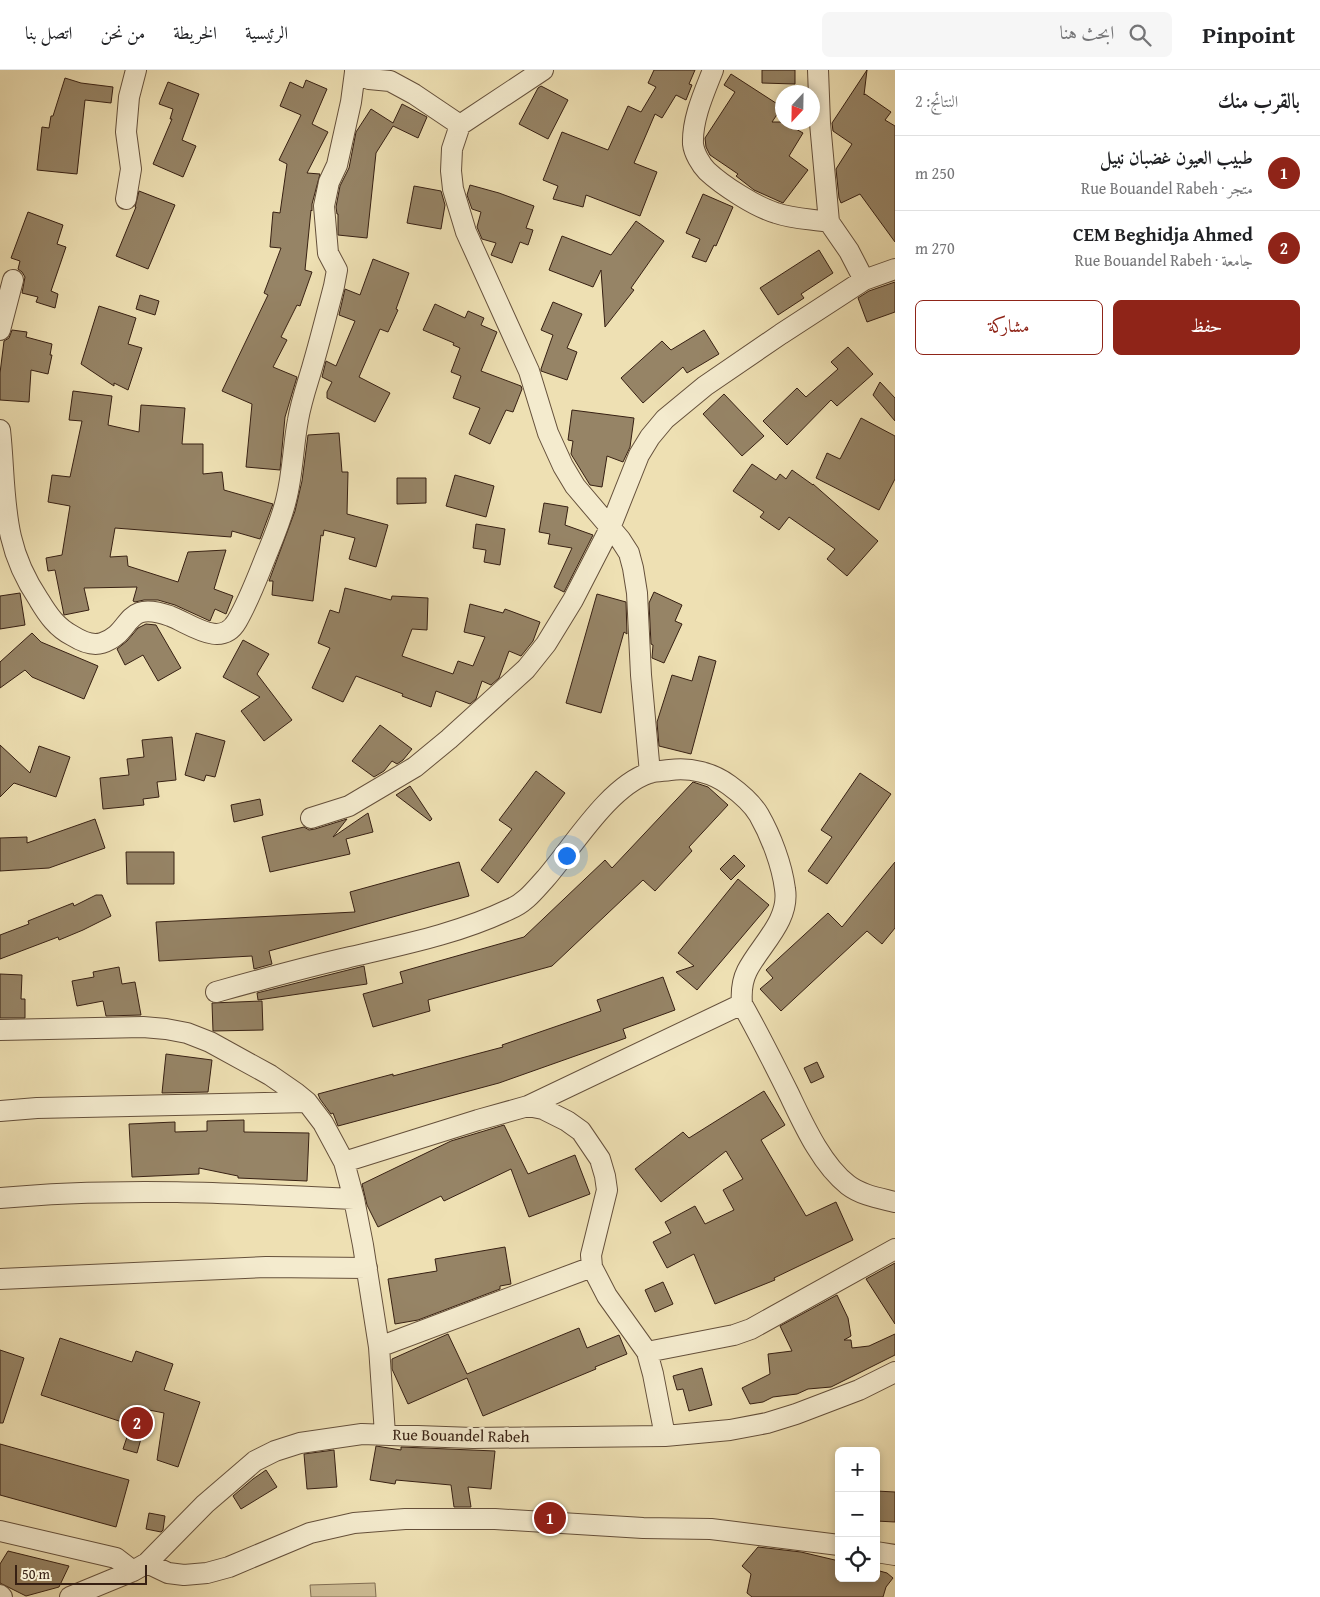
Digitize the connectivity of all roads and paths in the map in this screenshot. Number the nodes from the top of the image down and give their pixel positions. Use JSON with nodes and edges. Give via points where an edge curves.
{"nodes":[{"id":1,"x":136,"y":70,"type":"edge"},
{"id":2,"x":543,"y":70,"type":"edge"},
{"id":3,"x":713,"y":70,"type":"edge"},
{"id":4,"x":818,"y":70,"type":"edge"},
{"id":5,"x":355,"y":71,"type":"edge"},
{"id":6,"x":460,"y":125,"type":"junction"},
{"id":7,"x":126,"y":199,"type":"dead end"},
{"id":8,"x":829,"y":222,"type":"junction"},
{"id":9,"x":895,"y":269,"type":"edge"},
{"id":10,"x":13,"y":280,"type":"dead end"},
{"id":11,"x":864,"y":280,"type":"junction"},
{"id":12,"x":0,"y":330,"type":"edge"},
{"id":13,"x":0,"y":430,"type":"edge"},
{"id":14,"x":610,"y":528,"type":"junction"},
{"id":15,"x":650,"y":773,"type":"junction"},
{"id":16,"x":311,"y":818,"type":"dead end"},
{"id":17,"x":216,"y":992,"type":"dead end"},
{"id":18,"x":742,"y":1004,"type":"junction"},
{"id":19,"x":0,"y":1030,"type":"edge"},
{"id":20,"x":308,"y":1102,"type":"junction"},
{"id":21,"x":528,"y":1106,"type":"junction"},
{"id":22,"x":0,"y":1111,"type":"edge"},
{"id":23,"x":344,"y":1162,"type":"junction"},
{"id":24,"x":0,"y":1198,"type":"edge"},
{"id":25,"x":354,"y":1199,"type":"junction"},
{"id":26,"x":895,"y":1202,"type":"edge"},
{"id":27,"x":895,"y":1248,"type":"edge"},
{"id":28,"x":592,"y":1267,"type":"junction"},
{"id":29,"x":367,"y":1268,"type":"junction"},
{"id":30,"x":0,"y":1279,"type":"edge"},
{"id":31,"x":379,"y":1347,"type":"junction"},
{"id":32,"x":647,"y":1352,"type":"junction"},
{"id":33,"x":895,"y":1373,"type":"edge"},
{"id":34,"x":384,"y":1434,"type":"junction"},
{"id":35,"x":665,"y":1436,"type":"junction"},
{"id":36,"x":0,"y":1531,"type":"edge"},
{"id":37,"x":835,"y":1544,"type":"edge"},
{"id":38,"x":880,"y":1553,"type":"edge"},
{"id":39,"x":895,"y":1555,"type":"edge"},
{"id":40,"x":140,"y":1567,"type":"junction"},
{"id":41,"x":70,"y":1597,"type":"edge"}],
"edges":[{"from":1,"to":7,"type":"street","via":[[128,97],[126,132],[131,170]]},
{"from":2,"to":6,"type":"street"},
{"from":3,"to":8,"type":"street","via":[[694,128],[693,146],[706,171],[768,210],[794,218]]},
{"from":4,"to":8,"type":"street"},
{"from":5,"to":6,"type":"street","via":[[369,79],[390,81]]},
{"from":5,"to":13,"type":"street","via":[[337,165],[324,206],[328,253],[337,270],[298,418],[292,474],[282,517],[252,591],[230,630],[218,635],[209,634],[170,616],[145,611],[132,616],[110,640],[100,644],[68,634],[55,623],[34,592],[11,537]]},
{"from":6,"to":14,"type":"street","via":[[452,149],[451,171],[466,232],[529,371],[548,433],[563,466]]},
{"from":8,"to":11,"type":"street"},
{"from":9,"to":11,"type":"street"},
{"from":10,"to":12,"type":"street"},
{"from":11,"to":14,"type":"street","via":[[743,359],[665,419],[639,455]]},
{"from":14,"to":15,"type":"street","via":[[620,539],[633,568]]},
{"from":14,"to":16,"type":"street","via":[[573,600],[526,669],[416,766],[349,806]]},
{"from":15,"to":17,"type":"street","via":[[616,794],[528,898],[513,908],[472,926]]},
{"from":15,"to":18,"type":"street","via":[[680,768],[721,780],[739,793],[758,814],[769,838],[782,873],[785,905],[781,918],[747,971],[742,985]]},
{"from":18,"to":21,"type":"street"},
{"from":18,"to":26,"type":"street","via":[[826,1161],[850,1187]]},
{"from":19,"to":20,"type":"street","via":[[143,1027],[187,1033],[270,1075]]},
{"from":20,"to":22,"type":"street"},
{"from":20,"to":23,"type":"street"},
{"from":21,"to":23,"type":"street"},
{"from":21,"to":28,"type":"street","via":[[567,1120],[581,1131],[600,1159],[607,1190]]},
{"from":23,"to":25,"type":"street"},
{"from":24,"to":25,"type":"street","via":[[177,1193]]},
{"from":25,"to":29,"type":"street"},
{"from":27,"to":32,"type":"street","via":[[751,1328],[724,1337]]},
{"from":28,"to":31,"type":"street"},
{"from":28,"to":32,"type":"street","via":[[607,1296]]},
{"from":29,"to":30,"type":"street","via":[[266,1267]]},
{"from":29,"to":31,"type":"street"},
{"from":31,"to":34,"type":"street"},
{"from":32,"to":35,"type":"street"},
{"from":33,"to":35,"type":"street","name":"Rue Bouandel Rabeh","via":[[860,1390],[767,1423]]},
{"from":34,"to":35,"type":"street","name":"Rue Bouandel Rabeh","via":[[473,1438]]},
{"from":34,"to":40,"type":"street","name":"Rue Bouandel Rabeh","via":[[300,1443],[256,1461],[205,1504]]},
{"from":36,"to":40,"type":"street","via":[[116,1558]]},
{"from":37,"to":40,"type":"street","via":[[711,1528],[643,1528],[495,1519],[389,1519],[345,1524],[310,1533],[207,1573],[184,1575]]},
{"from":38,"to":39,"type":"street"},
{"from":40,"to":41,"type":"street","name":"Rue Bouandel Rabeh"}]}
